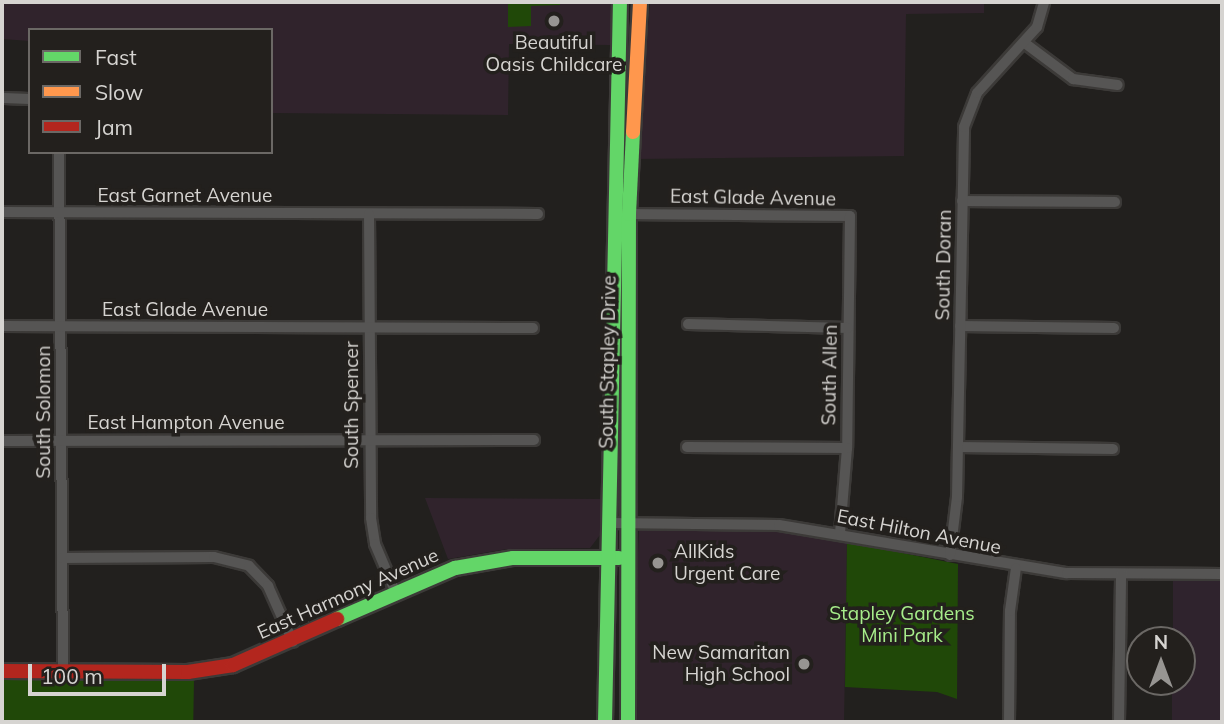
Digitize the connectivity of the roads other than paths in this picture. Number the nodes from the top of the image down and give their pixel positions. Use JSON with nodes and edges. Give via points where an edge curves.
{"nodes":[{"id":1,"x":620,"y":2,"type":"edge"},
{"id":2,"x":639,"y":2,"type":"edge"},
{"id":3,"x":1044,"y":2,"type":"edge"},
{"id":4,"x":619,"y":43,"type":"junction"},
{"id":5,"x":1026,"y":44,"type":"junction"},
{"id":6,"x":1118,"y":85,"type":"dead end"},
{"id":7,"x":635,"y":95,"type":"junction"},
{"id":8,"x":2,"y":98,"type":"edge"},
{"id":9,"x":28,"y":99,"type":"edge"},
{"id":10,"x":59,"y":154,"type":"edge"},
{"id":11,"x":962,"y":201,"type":"junction"},
{"id":12,"x":1115,"y":202,"type":"dead end"},
{"id":13,"x":2,"y":212,"type":"edge"},
{"id":14,"x":59,"y":213,"type":"junction"},
{"id":15,"x":369,"y":214,"type":"junction"},
{"id":16,"x":538,"y":214,"type":"dead end"},
{"id":17,"x":614,"y":214,"type":"junction"},
{"id":18,"x":629,"y":214,"type":"junction"},
{"id":19,"x":850,"y":216,"type":"joint"},
{"id":20,"x":688,"y":324,"type":"dead end"},
{"id":21,"x":2,"y":326,"type":"edge"},
{"id":22,"x":960,"y":326,"type":"junction"},
{"id":23,"x":369,"y":327,"type":"junction"},
{"id":24,"x":60,"y":328,"type":"junction"},
{"id":25,"x":533,"y":328,"type":"dead end"},
{"id":26,"x":848,"y":328,"type":"junction"},
{"id":27,"x":1114,"y":328,"type":"dead end"},
{"id":28,"x":61,"y":440,"type":"junction"},
{"id":29,"x":534,"y":440,"type":"dead end"},
{"id":30,"x":2,"y":441,"type":"edge"},
{"id":31,"x":370,"y":441,"type":"junction"},
{"id":32,"x":687,"y":447,"type":"dead end"},
{"id":33,"x":958,"y":447,"type":"junction"},
{"id":34,"x":847,"y":448,"type":"junction"},
{"id":35,"x":1113,"y":449,"type":"dead end"},
{"id":36,"x":610,"y":523,"type":"junction"},
{"id":37,"x":627,"y":523,"type":"junction"},
{"id":38,"x":840,"y":534,"type":"junction"},
{"id":39,"x":950,"y":555,"type":"junction"},
{"id":40,"x":610,"y":557,"type":"junction"},
{"id":41,"x":62,"y":558,"type":"junction"},
{"id":42,"x":627,"y":558,"type":"junction"},
{"id":43,"x":1016,"y":568,"type":"junction"},
{"id":44,"x":1121,"y":574,"type":"junction"},
{"id":45,"x":1222,"y":574,"type":"edge"},
{"id":46,"x":395,"y":591,"type":"junction"},
{"id":47,"x":608,"y":619,"type":"junction"},
{"id":48,"x":293,"y":642,"type":"junction"},
{"id":49,"x":2,"y":671,"type":"edge"},
{"id":50,"x":63,"y":672,"type":"junction"},
{"id":51,"x":607,"y":680,"type":"junction"},
{"id":52,"x":627,"y":681,"type":"junction"},
{"id":53,"x":605,"y":722,"type":"edge"},
{"id":54,"x":620,"y":722,"type":"edge"},
{"id":55,"x":628,"y":722,"type":"edge"},
{"id":56,"x":1009,"y":722,"type":"edge"},
{"id":57,"x":1119,"y":722,"type":"edge"}],
"edges":[{"from":1,"to":4,"type":"main road","name":"South Stapley Drive"},
{"from":2,"to":7,"type":"main road","name":"South Stapley Drive"},
{"from":3,"to":5,"type":"street","name":"South Doran"},
{"from":4,"to":7,"type":"main road","via":[[628,58],[628,93]]},
{"from":4,"to":17,"type":"main road","name":"South Stapley Drive"},
{"from":5,"to":6,"type":"street","via":[[1073,79]]},
{"from":5,"to":11,"type":"street","name":"South Doran","via":[[970,106],[962,140]]},
{"from":7,"to":18,"type":"main road","name":"South Stapley Drive"},
{"from":8,"to":9,"type":"street"},
{"from":10,"to":14,"type":"street","name":"South Solomon"},
{"from":11,"to":12,"type":"street"},
{"from":11,"to":22,"type":"street","name":"South Doran"},
{"from":13,"to":14,"type":"street","name":"East Garnet Avenue"},
{"from":14,"to":15,"type":"street","name":"East Garnet Avenue"},
{"from":14,"to":24,"type":"street","name":"South Solomon"},
{"from":15,"to":16,"type":"street","name":"East Garnet Avenue"},
{"from":15,"to":23,"type":"street","name":"South Spencer"},
{"from":17,"to":18,"type":"street","name":"East Glade Avenue"},
{"from":17,"to":36,"type":"main road","name":"South Stapley Drive"},
{"from":18,"to":19,"type":"street","name":"East Glade Avenue"},
{"from":18,"to":37,"type":"main road","name":"South Stapley Drive"},
{"from":19,"to":26,"type":"street","name":"South Allen"},
{"from":20,"to":26,"type":"street"},
{"from":21,"to":24,"type":"street","name":"East Glade Avenue"},
{"from":22,"to":27,"type":"street"},
{"from":22,"to":33,"type":"street","name":"South Doran"},
{"from":23,"to":24,"type":"street","name":"East Glade Avenue"},
{"from":23,"to":25,"type":"street","name":"East Glade Avenue"},
{"from":23,"to":31,"type":"street","name":"South Spencer"},
{"from":24,"to":28,"type":"street","name":"South Solomon"},
{"from":26,"to":34,"type":"street","name":"South Allen"},
{"from":28,"to":30,"type":"street","name":"East Hampton Avenue"},
{"from":28,"to":31,"type":"street","name":"East Hampton Avenue"},
{"from":28,"to":41,"type":"street","name":"South Solomon"},
{"from":29,"to":31,"type":"street","name":"East Hampton Avenue"},
{"from":31,"to":46,"type":"street","name":"South Spencer","via":[[373,531]]},
{"from":32,"to":34,"type":"street"},
{"from":33,"to":35,"type":"street"},
{"from":33,"to":39,"type":"street","name":"South Doran"},
{"from":34,"to":38,"type":"street","name":"South Allen"},
{"from":36,"to":37,"type":"street","name":"East Hilton Avenue"},
{"from":36,"to":40,"type":"main road","name":"South Stapley Drive"},
{"from":37,"to":38,"type":"street","name":"East Hilton Avenue","via":[[779,525]]},
{"from":37,"to":42,"type":"main road","name":"South Stapley Drive"},
{"from":38,"to":39,"type":"street","name":"East Hilton Avenue"},
{"from":39,"to":43,"type":"street","name":"East Hilton Avenue"},
{"from":40,"to":42,"type":"main road","name":"East Harmony Avenue"},
{"from":40,"to":46,"type":"main road","name":"East Harmony Avenue","via":[[484,561]]},
{"from":40,"to":47,"type":"main road","name":"South Stapley Drive"},
{"from":41,"to":48,"type":"street","via":[[214,557],[249,566],[268,586]]},
{"from":41,"to":50,"type":"street","name":"South Solomon"},
{"from":42,"to":52,"type":"main road","name":"South Stapley Drive"},
{"from":43,"to":44,"type":"street","name":"East Hilton Avenue"},
{"from":43,"to":56,"type":"street","via":[[1010,611]]},
{"from":44,"to":45,"type":"street","name":"East Hilton Avenue"},
{"from":44,"to":57,"type":"street"},
{"from":46,"to":48,"type":"main road","name":"East Harmony Avenue"},
{"from":47,"to":51,"type":"main road","name":"South Stapley Drive"},
{"from":47,"to":52,"type":"main road","via":[[616,636],[619,672]]},
{"from":48,"to":50,"type":"main road","name":"East Harmony Avenue","via":[[233,665],[193,671]]},
{"from":49,"to":50,"type":"main road","name":"East Harmony Avenue"},
{"from":51,"to":53,"type":"main road","name":"South Stapley Drive"},
{"from":51,"to":54,"type":"main road","via":[[618,688]]},
{"from":52,"to":55,"type":"main road","name":"South Stapley Drive"}]}
